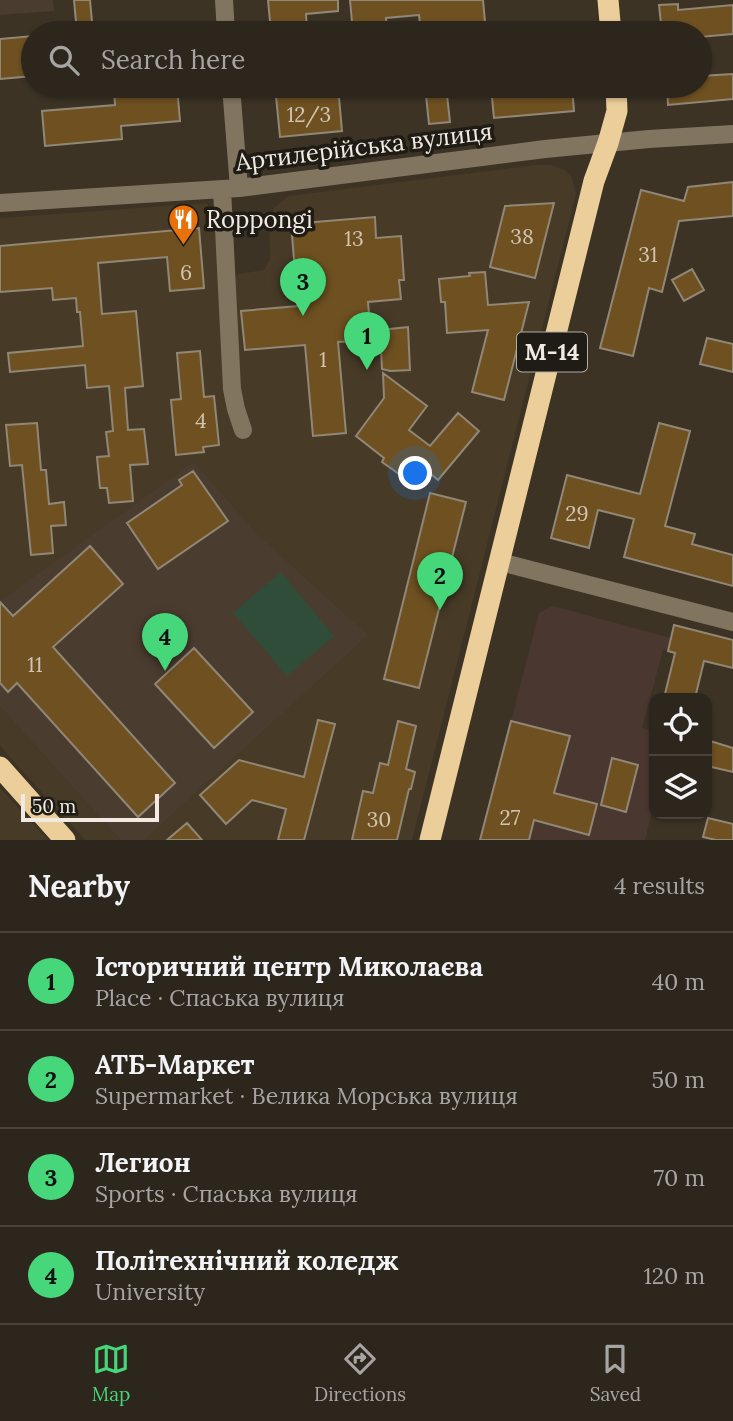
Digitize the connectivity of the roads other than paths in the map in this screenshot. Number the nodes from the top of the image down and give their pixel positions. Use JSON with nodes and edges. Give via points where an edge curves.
{"nodes":[{"id":1,"x":224,"y":0,"type":"edge"},
{"id":2,"x":608,"y":0,"type":"edge"},
{"id":3,"x":225,"y":21,"type":"edge"},
{"id":4,"x":610,"y":21,"type":"edge"},
{"id":5,"x":231,"y":98,"type":"edge"},
{"id":6,"x":616,"y":98,"type":"edge"},
{"id":7,"x":733,"y":134,"type":"edge"},
{"id":8,"x":608,"y":143,"type":"junction"},
{"id":9,"x":230,"y":188,"type":"junction"},
{"id":10,"x":0,"y":203,"type":"edge"},
{"id":11,"x":243,"y":430,"type":"dead end"},
{"id":12,"x":500,"y":562,"type":"junction"},
{"id":13,"x":733,"y":622,"type":"edge"},
{"id":14,"x":0,"y":767,"type":"edge"},
{"id":15,"x":65,"y":840,"type":"edge"},
{"id":16,"x":430,"y":840,"type":"edge"}],
"edges":[{"from":1,"to":3,"type":"street"},
{"from":2,"to":4,"type":"highway"},
{"from":5,"to":9,"type":"street"},
{"from":6,"to":8,"type":"highway","number":"М-14"},
{"from":7,"to":8,"type":"street","name":"Артилерійська вулиця"},
{"from":8,"to":9,"type":"street","name":"Артилерійська вулиця"},
{"from":8,"to":12,"type":"highway","number":"М-14","via":[[590,195]]},
{"from":9,"to":10,"type":"street","name":"Артилерійська вулиця"},
{"from":9,"to":11,"type":"street","via":[[233,389]]},
{"from":12,"to":13,"type":"street"},
{"from":12,"to":16,"type":"highway","number":"М-14"},
{"from":14,"to":15,"type":"highway"}]}
